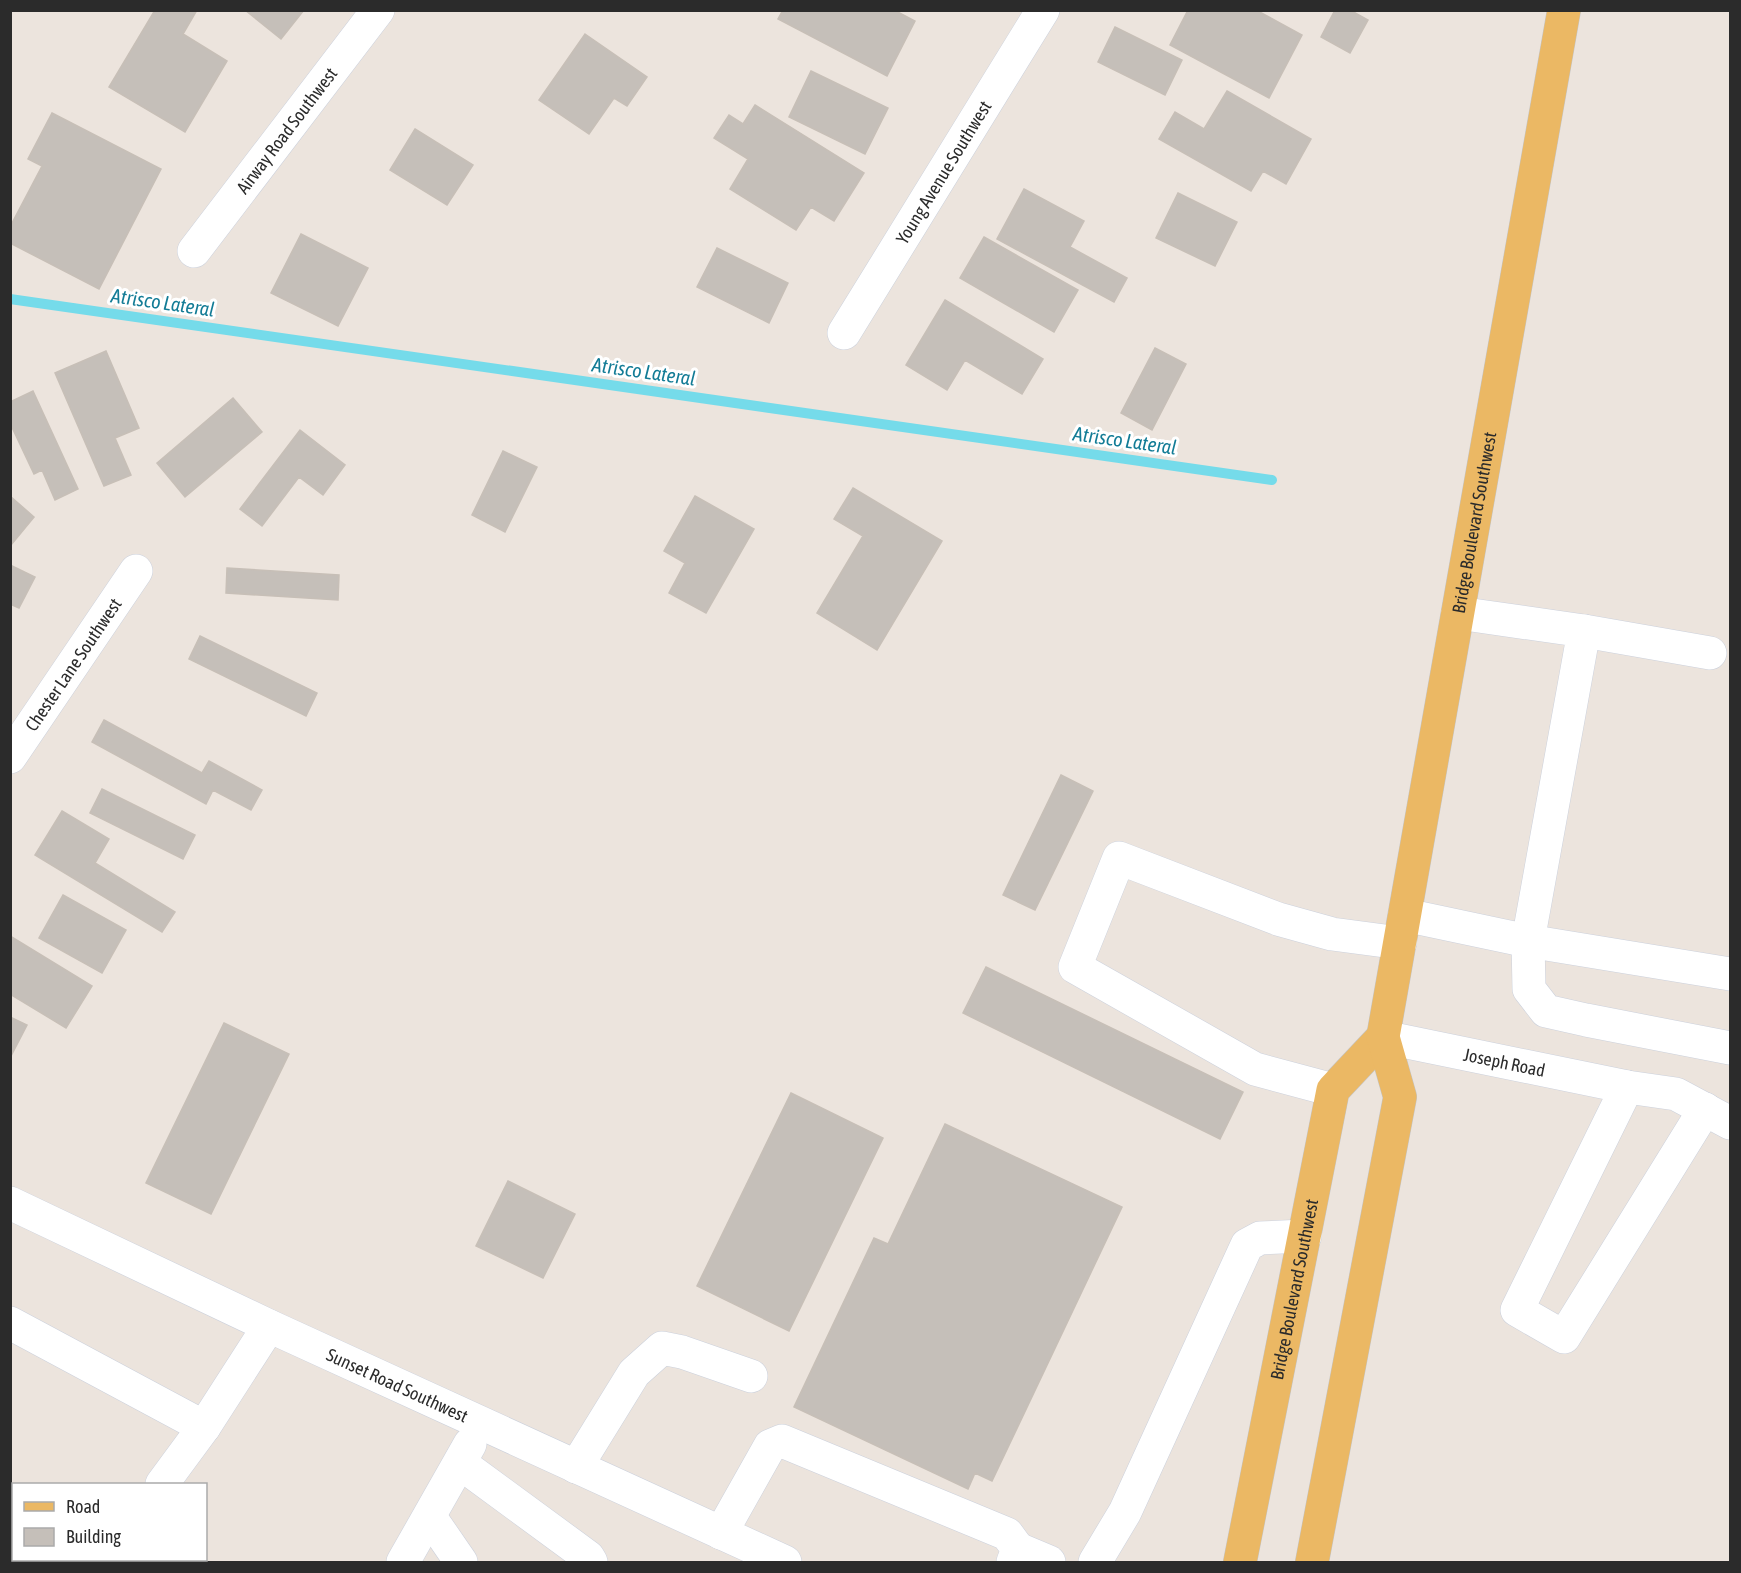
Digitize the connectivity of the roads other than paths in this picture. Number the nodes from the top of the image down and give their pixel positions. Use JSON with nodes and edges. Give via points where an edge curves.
{"nodes":[{"id":1,"x":378,"y":10,"type":"edge"},
{"id":2,"x":1043,"y":10,"type":"edge"},
{"id":3,"x":1564,"y":10,"type":"edge"},
{"id":4,"x":194,"y":251,"type":"dead end"},
{"id":5,"x":844,"y":333,"type":"dead end"},
{"id":6,"x":136,"y":570,"type":"dead end"},
{"id":7,"x":1458,"y":613,"type":"junction"},
{"id":8,"x":1584,"y":631,"type":"junction"},
{"id":9,"x":1710,"y":652,"type":"dead end"},
{"id":10,"x":10,"y":758,"type":"edge"},
{"id":11,"x":1403,"y":929,"type":"junction"},
{"id":12,"x":1528,"y":941,"type":"junction"},
{"id":13,"x":1731,"y":974,"type":"edge"},
{"id":14,"x":1383,"y":1037,"type":"junction"},
{"id":15,"x":1731,"y":1048,"type":"edge"},
{"id":16,"x":1627,"y":1087,"type":"junction"},
{"id":17,"x":1334,"y":1089,"type":"junction"},
{"id":18,"x":1718,"y":1116,"type":"edge"},
{"id":19,"x":10,"y":1203,"type":"edge"},
{"id":20,"x":1305,"y":1236,"type":"junction"},
{"id":21,"x":10,"y":1323,"type":"edge"},
{"id":22,"x":269,"y":1326,"type":"junction"},
{"id":23,"x":751,"y":1377,"type":"dead end"},
{"id":24,"x":481,"y":1424,"type":"junction"},
{"id":25,"x":204,"y":1427,"type":"junction"},
{"id":26,"x":460,"y":1463,"type":"junction"},
{"id":27,"x":576,"y":1467,"type":"junction"},
{"id":28,"x":163,"y":1483,"type":"edge"},
{"id":29,"x":430,"y":1517,"type":"junction"},
{"id":30,"x":721,"y":1533,"type":"junction"},
{"id":31,"x":1016,"y":1556,"type":"edge"},
{"id":32,"x":403,"y":1563,"type":"edge"},
{"id":33,"x":461,"y":1563,"type":"edge"},
{"id":34,"x":591,"y":1563,"type":"edge"},
{"id":35,"x":785,"y":1563,"type":"edge"},
{"id":36,"x":1049,"y":1563,"type":"edge"},
{"id":37,"x":1095,"y":1563,"type":"edge"},
{"id":38,"x":1240,"y":1563,"type":"edge"},
{"id":39,"x":1312,"y":1563,"type":"edge"}],
"edges":[{"from":1,"to":4,"type":"street","name":"Airway Road Southwest"},
{"from":2,"to":5,"type":"street","name":"Young Avenue Southwest"},
{"from":3,"to":7,"type":"main road","name":"Bridge Boulevard Southwest"},
{"from":6,"to":10,"type":"street","name":"Chester Lane Southwest"},
{"from":7,"to":8,"type":"street"},
{"from":7,"to":11,"type":"main road","name":"Bridge Boulevard Southwest"},
{"from":8,"to":9,"type":"street"},
{"from":8,"to":12,"type":"street"},
{"from":11,"to":12,"type":"street"},
{"from":11,"to":14,"type":"main road","name":"Bridge Boulevard Southwest"},
{"from":11,"to":17,"type":"street","via":[[1332,934],[1278,919],[1119,858],[1075,967],[1255,1069]]},
{"from":12,"to":13,"type":"street"},
{"from":12,"to":15,"type":"street","via":[[1529,989],[1546,1011]]},
{"from":14,"to":16,"type":"street","name":"Joseph Road"},
{"from":14,"to":17,"type":"main road"},
{"from":14,"to":39,"type":"main road","name":"Bridge Boulevard Southwest","via":[[1400,1096]]},
{"from":16,"to":18,"type":"street","name":"Joseph Road","via":[[1676,1094]]},
{"from":16,"to":18,"type":"street","via":[[1517,1310],[1564,1337]]},
{"from":17,"to":20,"type":"main road","name":"Bridge Boulevard Southwest"},
{"from":19,"to":22,"type":"street","name":"Sunset Road Southwest"},
{"from":20,"to":37,"type":"street","via":[[1260,1238],[1247,1245],[1125,1512]]},
{"from":20,"to":38,"type":"main road","name":"Bridge Boulevard Southwest"},
{"from":21,"to":25,"type":"street"},
{"from":22,"to":24,"type":"street","name":"Sunset Road Southwest"},
{"from":22,"to":25,"type":"street"},
{"from":23,"to":27,"type":"street","via":[[662,1348],[634,1373]]},
{"from":24,"to":26,"type":"street"},
{"from":24,"to":27,"type":"street","name":"Sunset Road Southwest"},
{"from":25,"to":28,"type":"street"},
{"from":26,"to":29,"type":"street"},
{"from":26,"to":34,"type":"street"},
{"from":27,"to":30,"type":"street","name":"Sunset Road Southwest"},
{"from":29,"to":32,"type":"street"},
{"from":29,"to":33,"type":"street"},
{"from":30,"to":31,"type":"street","via":[[770,1446],[782,1441],[1007,1534]]},
{"from":30,"to":35,"type":"street","name":"Sunset Road Southwest"},
{"from":31,"to":36,"type":"street"}]}
